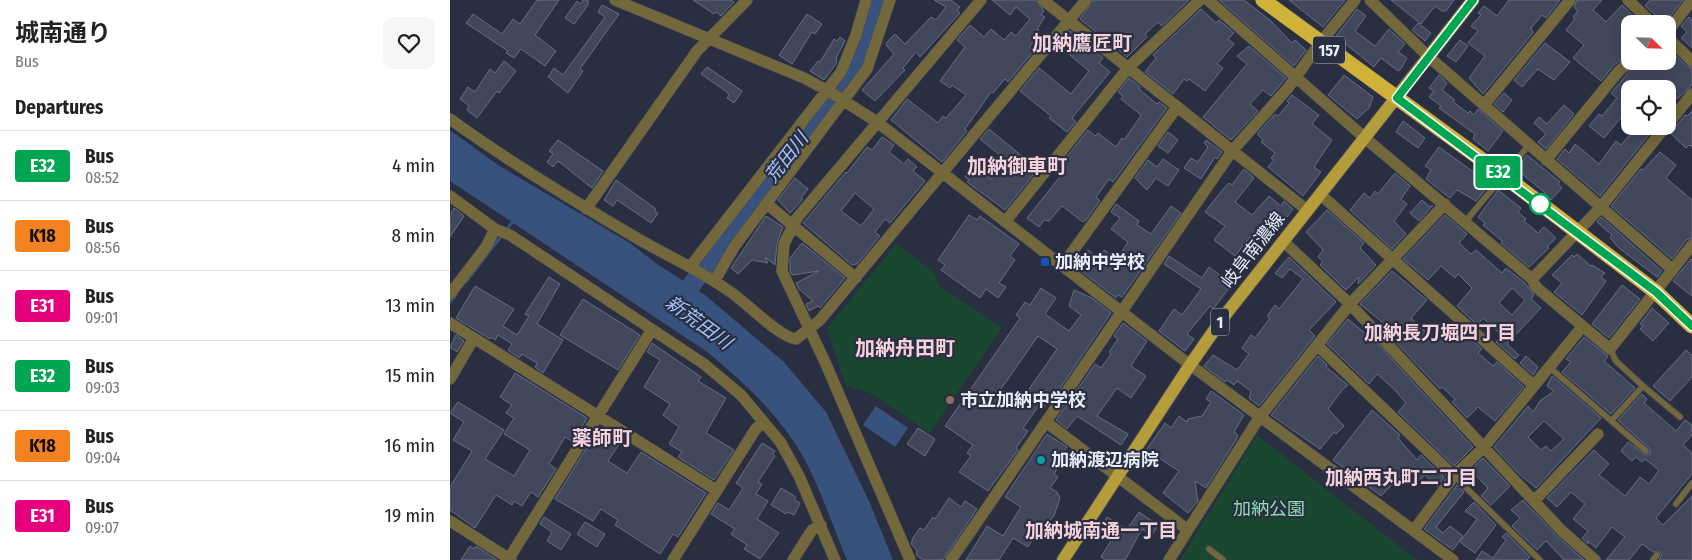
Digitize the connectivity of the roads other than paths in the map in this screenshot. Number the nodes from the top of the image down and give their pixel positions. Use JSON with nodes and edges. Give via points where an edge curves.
{"nodes":[{"id":1,"x":615,"y":0,"type":"edge"},
{"id":2,"x":747,"y":0,"type":"edge"},
{"id":3,"x":866,"y":0,"type":"edge"},
{"id":4,"x":890,"y":0,"type":"edge"},
{"id":5,"x":981,"y":0,"type":"edge"},
{"id":6,"x":1043,"y":0,"type":"edge"},
{"id":7,"x":1086,"y":0,"type":"edge"},
{"id":8,"x":1200,"y":0,"type":"edge"},
{"id":9,"x":1208,"y":0,"type":"edge"},
{"id":10,"x":1263,"y":0,"type":"edge"},
{"id":11,"x":1355,"y":0,"type":"edge"},
{"id":12,"x":1370,"y":0,"type":"edge"},
{"id":13,"x":1473,"y":0,"type":"edge"},
{"id":14,"x":1570,"y":0,"type":"edge"},
{"id":15,"x":1628,"y":0,"type":"edge"},
{"id":16,"x":1692,"y":0,"type":"edge"},
{"id":17,"x":1644,"y":15,"type":"edge"},
{"id":18,"x":1068,"y":20,"type":"junction"},
{"id":19,"x":1676,"y":21,"type":"edge"},
{"id":20,"x":708,"y":38,"type":"junction"},
{"id":21,"x":1320,"y":43,"type":"junction"},
{"id":22,"x":1676,"y":46,"type":"edge"},
{"id":23,"x":1428,"y":57,"type":"junction"},
{"id":24,"x":1692,"y":61,"type":"edge"},
{"id":25,"x":1128,"y":68,"type":"junction"},
{"id":26,"x":1621,"y":69,"type":"edge"},
{"id":27,"x":1295,"y":78,"type":"junction"},
{"id":28,"x":829,"y":91,"type":"junction"},
{"id":29,"x":1692,"y":94,"type":"edge"},
{"id":30,"x":1397,"y":98,"type":"junction"},
{"id":31,"x":843,"y":100,"type":"junction"},
{"id":32,"x":1484,"y":105,"type":"junction"},
{"id":33,"x":1177,"y":107,"type":"junction"},
{"id":34,"x":1676,"y":114,"type":"edge"},
{"id":35,"x":450,"y":119,"type":"edge"},
{"id":36,"x":877,"y":122,"type":"junction"},
{"id":37,"x":1659,"y":135,"type":"edge"},
{"id":38,"x":1365,"y":138,"type":"junction"},
{"id":39,"x":1529,"y":145,"type":"junction"},
{"id":40,"x":1232,"y":151,"type":"junction"},
{"id":41,"x":1546,"y":160,"type":"junction"},
{"id":42,"x":942,"y":172,"type":"junction"},
{"id":43,"x":1504,"y":176,"type":"junction"},
{"id":44,"x":1320,"y":194,"type":"junction"},
{"id":45,"x":450,"y":196,"type":"edge"},
{"id":46,"x":767,"y":204,"type":"junction"},
{"id":47,"x":1445,"y":204,"type":"junction"},
{"id":48,"x":1600,"y":208,"type":"junction"},
{"id":49,"x":586,"y":209,"type":"junction"},
{"id":50,"x":1307,"y":210,"type":"junction"},
{"id":51,"x":1004,"y":222,"type":"junction"},
{"id":52,"x":1465,"y":222,"type":"junction"},
{"id":53,"x":792,"y":224,"type":"junction"},
{"id":54,"x":496,"y":229,"type":"junction"},
{"id":55,"x":1578,"y":233,"type":"junction"},
{"id":56,"x":1283,"y":241,"type":"junction"},
{"id":57,"x":1692,"y":246,"type":"edge"},
{"id":58,"x":1392,"y":259,"type":"junction"},
{"id":59,"x":1062,"y":266,"type":"junction"},
{"id":60,"x":690,"y":267,"type":"junction"},
{"id":61,"x":1673,"y":270,"type":"junction"},
{"id":62,"x":856,"y":278,"type":"junction"},
{"id":63,"x":1532,"y":279,"type":"junction"},
{"id":64,"x":715,"y":280,"type":"junction"},
{"id":65,"x":1656,"y":292,"type":"junction"},
{"id":66,"x":450,"y":294,"type":"edge"},
{"id":67,"x":1350,"y":304,"type":"junction"},
{"id":68,"x":1121,"y":312,"type":"junction"},
{"id":69,"x":450,"y":323,"type":"edge"},
{"id":70,"x":1582,"y":326,"type":"junction"},
{"id":71,"x":1692,"y":326,"type":"edge"},
{"id":72,"x":809,"y":330,"type":"junction"},
{"id":73,"x":651,"y":331,"type":"junction"},
{"id":74,"x":474,"y":338,"type":"junction"},
{"id":75,"x":1318,"y":345,"type":"junction"},
{"id":76,"x":1610,"y":349,"type":"junction"},
{"id":77,"x":1190,"y":365,"type":"junction"},
{"id":78,"x":1549,"y":366,"type":"junction"},
{"id":79,"x":450,"y":379,"type":"edge"},
{"id":80,"x":1533,"y":385,"type":"junction"},
{"id":81,"x":1643,"y":386,"type":"junction"},
{"id":82,"x":598,"y":415,"type":"junction"},
{"id":83,"x":1680,"y":417,"type":"dead end"},
{"id":84,"x":1260,"y":418,"type":"junction"},
{"id":85,"x":1612,"y":420,"type":"junction"},
{"id":86,"x":763,"y":422,"type":"junction"},
{"id":87,"x":1046,"y":422,"type":"junction"},
{"id":88,"x":1598,"y":434,"type":"dead end"},
{"id":89,"x":1484,"y":447,"type":"junction"},
{"id":90,"x":1646,"y":451,"type":"dead end"},
{"id":91,"x":1117,"y":476,"type":"junction"},
{"id":92,"x":1454,"y":476,"type":"junction"},
{"id":93,"x":1692,"y":483,"type":"edge"},
{"id":94,"x":716,"y":490,"type":"junction"},
{"id":95,"x":1534,"y":501,"type":"junction"},
{"id":96,"x":1676,"y":504,"type":"dead end"},
{"id":97,"x":450,"y":521,"type":"edge"},
{"id":98,"x":820,"y":524,"type":"junction"},
{"id":99,"x":1188,"y":530,"type":"junction"},
{"id":100,"x":1414,"y":530,"type":"junction"},
{"id":101,"x":1209,"y":549,"type":"dead end"},
{"id":102,"x":509,"y":560,"type":"edge"},
{"id":103,"x":673,"y":560,"type":"edge"},
{"id":104,"x":793,"y":560,"type":"edge"},
{"id":105,"x":835,"y":560,"type":"edge"},
{"id":106,"x":910,"y":560,"type":"edge"},
{"id":107,"x":951,"y":560,"type":"edge"},
{"id":108,"x":1063,"y":560,"type":"edge"},
{"id":109,"x":1169,"y":560,"type":"edge"},
{"id":110,"x":1223,"y":560,"type":"edge"},
{"id":111,"x":1453,"y":560,"type":"edge"},
{"id":112,"x":1540,"y":560,"type":"edge"},
{"id":113,"x":1595,"y":560,"type":"edge"}],
"edges":[{"from":1,"to":20,"type":"street"},
{"from":2,"to":20,"type":"street"},
{"from":3,"to":28,"type":"street","via":[[847,59]]},
{"from":4,"to":31,"type":"street","via":[[867,69]]},
{"from":5,"to":36,"type":"street"},
{"from":6,"to":18,"type":"street"},
{"from":7,"to":18,"type":"street"},
{"from":8,"to":25,"type":"street"},
{"from":9,"to":27,"type":"street"},
{"from":10,"to":21,"type":"highway","number":"157"},
{"from":11,"to":21,"type":"street"},
{"from":12,"to":23,"type":"street"},
{"from":13,"to":23,"type":"main road","name":"岐阜南濃線","number":"1"},
{"from":14,"to":32,"type":"street"},
{"from":15,"to":17,"type":"street"},
{"from":16,"to":19,"type":"street"},
{"from":18,"to":25,"type":"street"},
{"from":18,"to":42,"type":"street"},
{"from":20,"to":28,"type":"street"},
{"from":20,"to":49,"type":"street"},
{"from":21,"to":27,"type":"street"},
{"from":21,"to":30,"type":"highway","number":"157"},
{"from":22,"to":24,"type":"street"},
{"from":23,"to":30,"type":"main road","name":"岐阜南濃線","number":"1"},
{"from":23,"to":32,"type":"street"},
{"from":25,"to":33,"type":"street"},
{"from":25,"to":51,"type":"street"},
{"from":26,"to":41,"type":"street"},
{"from":27,"to":38,"type":"street"},
{"from":27,"to":40,"type":"street"},
{"from":28,"to":31,"type":"street"},
{"from":28,"to":60,"type":"street"},
{"from":29,"to":34,"type":"street"},
{"from":30,"to":38,"type":"main road","name":"岐阜南濃線","number":"1"},
{"from":30,"to":43,"type":"highway","number":"157"},
{"from":31,"to":36,"type":"street"},
{"from":31,"to":46,"type":"street"},
{"from":32,"to":39,"type":"street"},
{"from":33,"to":40,"type":"street"},
{"from":33,"to":59,"type":"street"},
{"from":35,"to":49,"type":"street","via":[[498,154]]},
{"from":36,"to":42,"type":"street"},
{"from":36,"to":53,"type":"street"},
{"from":37,"to":48,"type":"street"},
{"from":38,"to":44,"type":"main road","name":"岐阜南濃線","number":"1"},
{"from":38,"to":47,"type":"street"},
{"from":39,"to":41,"type":"street"},
{"from":39,"to":43,"type":"lane"},
{"from":40,"to":50,"type":"street"},
{"from":40,"to":68,"type":"street"},
{"from":41,"to":48,"type":"street"},
{"from":42,"to":51,"type":"street"},
{"from":42,"to":62,"type":"street"},
{"from":43,"to":52,"type":"lane"},
{"from":43,"to":55,"type":"highway","number":"157"},
{"from":44,"to":50,"type":"main road","name":"岐阜南濃線","number":"1"},
{"from":44,"to":58,"type":"street"},
{"from":45,"to":54,"type":"street"},
{"from":46,"to":53,"type":"street"},
{"from":46,"to":64,"type":"street","via":[[729,255]]},
{"from":47,"to":52,"type":"street"},
{"from":47,"to":58,"type":"street"},
{"from":48,"to":55,"type":"street"},
{"from":48,"to":61,"type":"street"},
{"from":49,"to":60,"type":"street"},
{"from":50,"to":56,"type":"main road","name":"岐阜南濃線","number":"1"},
{"from":51,"to":59,"type":"street"},
{"from":52,"to":63,"type":"street"},
{"from":53,"to":62,"type":"street"},
{"from":53,"to":72,"type":"street","via":[[784,244],[782,271]]},
{"from":54,"to":66,"type":"street"},
{"from":54,"to":73,"type":"street","via":[[510,235]]},
{"from":55,"to":63,"type":"street"},
{"from":55,"to":65,"type":"highway","number":"157"},
{"from":56,"to":67,"type":"street"},
{"from":56,"to":77,"type":"main road","name":"岐阜南濃線","number":"1"},
{"from":57,"to":61,"type":"street"},
{"from":58,"to":67,"type":"street"},
{"from":58,"to":80,"type":"street"},
{"from":59,"to":68,"type":"street"},
{"from":60,"to":64,"type":"street"},
{"from":61,"to":65,"type":"street"},
{"from":62,"to":72,"type":"street"},
{"from":63,"to":70,"type":"street","via":[[1536,287]]},
{"from":64,"to":72,"type":"street","via":[[786,338],[796,339]]},
{"from":65,"to":71,"type":"highway","number":"157"},
{"from":65,"to":76,"type":"street"},
{"from":67,"to":75,"type":"street"},
{"from":67,"to":89,"type":"street"},
{"from":68,"to":77,"type":"street"},
{"from":68,"to":87,"type":"street"},
{"from":69,"to":74,"type":"street"},
{"from":70,"to":76,"type":"street"},
{"from":70,"to":78,"type":"street"},
{"from":72,"to":106,"type":"street"},
{"from":73,"to":82,"type":"street"},
{"from":73,"to":86,"type":"street","via":[[704,364],[741,395]]},
{"from":74,"to":79,"type":"street"},
{"from":74,"to":82,"type":"street"},
{"from":75,"to":84,"type":"street"},
{"from":75,"to":92,"type":"street"},
{"from":76,"to":81,"type":"lane","via":[[1616,361]]},
{"from":77,"to":84,"type":"street"},
{"from":77,"to":91,"type":"main road","name":"岐阜南濃線","number":"1"},
{"from":78,"to":80,"type":"street"},
{"from":78,"to":85,"type":"lane"},
{"from":80,"to":89,"type":"street"},
{"from":81,"to":83,"type":"lane"},
{"from":81,"to":85,"type":"lane"},
{"from":82,"to":94,"type":"street"},
{"from":82,"to":102,"type":"street"},
{"from":84,"to":99,"type":"street"},
{"from":84,"to":100,"type":"street"},
{"from":85,"to":90,"type":"lane"},
{"from":86,"to":94,"type":"street"},
{"from":86,"to":98,"type":"street","via":[[781,443]]},
{"from":87,"to":91,"type":"street"},
{"from":87,"to":107,"type":"street"},
{"from":88,"to":95,"type":"street"},
{"from":89,"to":92,"type":"street"},
{"from":89,"to":95,"type":"street"},
{"from":91,"to":99,"type":"street"},
{"from":91,"to":108,"type":"main road","name":"岐阜南濃線","number":"1"},
{"from":92,"to":100,"type":"street"},
{"from":92,"to":112,"type":"lane"},
{"from":93,"to":96,"type":"lane"},
{"from":94,"to":103,"type":"street"},
{"from":95,"to":113,"type":"street"},
{"from":97,"to":102,"type":"street"},
{"from":98,"to":104,"type":"street","via":[[812,530]]},
{"from":98,"to":105,"type":"street"},
{"from":99,"to":109,"type":"street"},
{"from":100,"to":111,"type":"street"},
{"from":101,"to":110,"type":"lane"}]}
